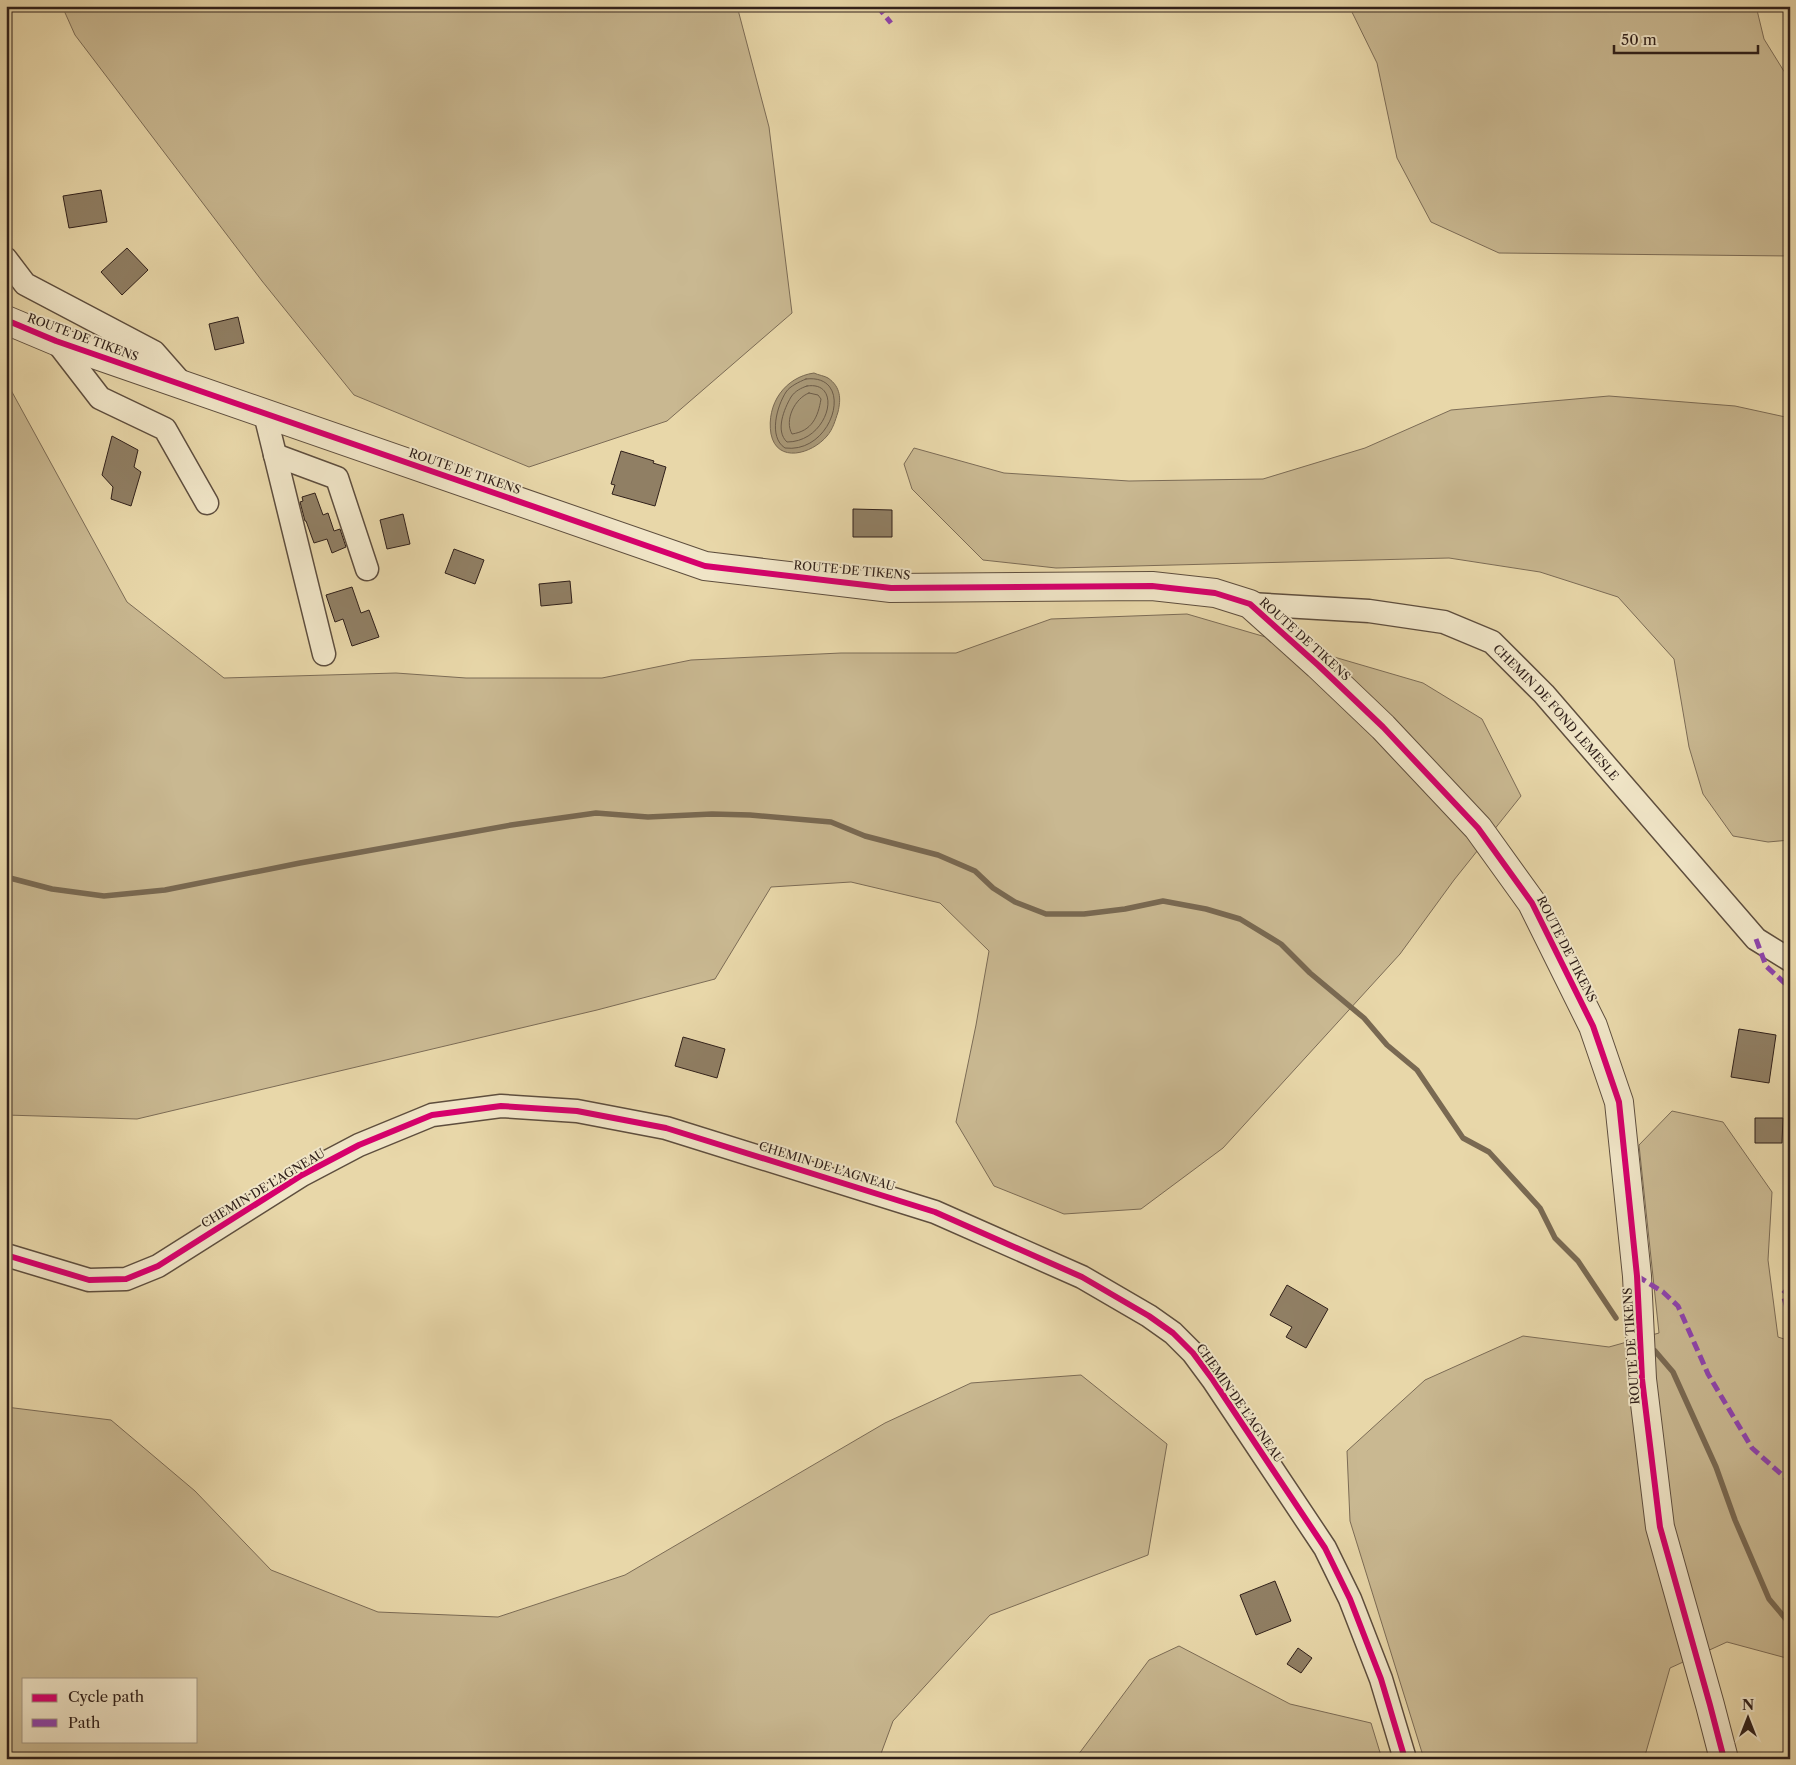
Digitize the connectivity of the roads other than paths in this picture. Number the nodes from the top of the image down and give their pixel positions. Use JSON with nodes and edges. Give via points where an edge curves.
{"nodes":[{"id":1,"x":6,"y":259,"type":"edge"},
{"id":2,"x":6,"y":320,"type":"edge"},
{"id":3,"x":56,"y":341,"type":"junction"},
{"id":4,"x":183,"y":385,"type":"junction"},
{"id":5,"x":265,"y":414,"type":"junction"},
{"id":6,"x":275,"y":455,"type":"junction"},
{"id":7,"x":207,"y":504,"type":"dead end"},
{"id":8,"x":367,"y":569,"type":"dead end"},
{"id":9,"x":1250,"y":604,"type":"junction"},
{"id":10,"x":324,"y":654,"type":"dead end"},
{"id":11,"x":1790,"y":960,"type":"edge"},
{"id":12,"x":6,"y":1255,"type":"edge"},
{"id":13,"x":1405,"y":1759,"type":"edge"},
{"id":14,"x":1724,"y":1759,"type":"edge"}],
"edges":[{"from":1,"to":4,"type":"street","via":[[25,284],[154,352]]},
{"from":2,"to":3,"type":"street","name":"ROUTE DE TIKENS"},
{"from":3,"to":4,"type":"street","name":"ROUTE DE TIKENS"},
{"from":3,"to":7,"type":"street","via":[[100,398],[165,428]]},
{"from":4,"to":5,"type":"street","name":"ROUTE DE TIKENS"},
{"from":5,"to":6,"type":"street"},
{"from":5,"to":9,"type":"street","name":"ROUTE DE TIKENS","via":[[705,566],[890,588],[1152,586],[1215,593]]},
{"from":6,"to":8,"type":"street","via":[[337,478]]},
{"from":6,"to":10,"type":"street"},
{"from":9,"to":11,"type":"street","name":"CHEMIN DE FOND LEMESLE","via":[[1369,611],[1444,622],[1492,642],[1544,694],[1756,939]]},
{"from":9,"to":14,"type":"street","name":"ROUTE DE TIKENS","via":[[1376,720],[1478,828],[1532,903],[1593,1026],[1619,1102],[1637,1276],[1642,1379],[1660,1527]]},
{"from":12,"to":13,"type":"street","name":"CHEMIN DE L’AGNEAU","via":[[89,1280],[126,1280],[158,1266],[302,1175],[359,1144],[432,1115],[501,1106],[577,1111],[666,1128],[935,1212],[1082,1277],[1149,1316],[1193,1353],[1324,1548],[1350,1599]]}]}
